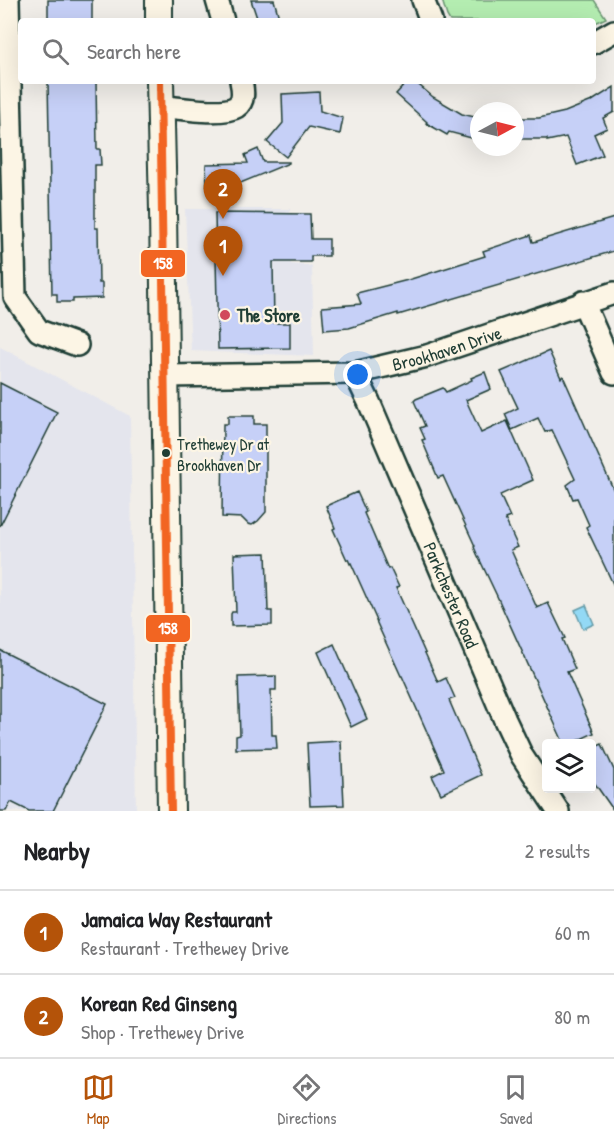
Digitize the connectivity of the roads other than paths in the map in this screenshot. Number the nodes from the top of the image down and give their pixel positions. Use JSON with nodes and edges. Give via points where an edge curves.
{"nodes":[{"id":1,"x":8,"y":0,"type":"edge"},
{"id":2,"x":159,"y":0,"type":"edge"},
{"id":3,"x":217,"y":0,"type":"edge"},
{"id":4,"x":423,"y":0,"type":"edge"},
{"id":5,"x":159,"y":18,"type":"edge"},
{"id":6,"x":222,"y":18,"type":"edge"},
{"id":7,"x":430,"y":18,"type":"edge"},
{"id":8,"x":614,"y":31,"type":"edge"},
{"id":9,"x":596,"y":41,"type":"edge"},
{"id":10,"x":160,"y":84,"type":"edge"},
{"id":11,"x":241,"y":84,"type":"edge"},
{"id":12,"x":160,"y":106,"type":"junction"},
{"id":13,"x":5,"y":127,"type":"edge"},
{"id":14,"x":614,"y":293,"type":"edge"},
{"id":15,"x":583,"y":302,"type":"junction"},
{"id":16,"x":77,"y":345,"type":"dead end"},
{"id":17,"x":355,"y":373,"type":"junction"},
{"id":18,"x":614,"y":373,"type":"edge"},
{"id":19,"x":165,"y":376,"type":"junction"},
{"id":20,"x":171,"y":811,"type":"edge"},
{"id":21,"x":558,"y":811,"type":"edge"}],
"edges":[{"from":1,"to":13,"type":"street"},
{"from":2,"to":5,"type":"main road"},
{"from":3,"to":6,"type":"street"},
{"from":4,"to":7,"type":"street"},
{"from":8,"to":9,"type":"street"},
{"from":10,"to":12,"type":"main road"},
{"from":11,"to":12,"type":"street","via":[[241,102],[228,110]]},
{"from":12,"to":19,"type":"main road"},
{"from":13,"to":16,"type":"street","via":[[15,297],[39,331]]},
{"from":14,"to":15,"type":"street","name":"Brookhaven Drive"},
{"from":15,"to":17,"type":"street","name":"Brookhaven Drive","via":[[427,356]]},
{"from":15,"to":18,"type":"street"},
{"from":17,"to":19,"type":"street","name":"Brookhaven Drive"},
{"from":17,"to":21,"type":"street","name":"Parkchester Road","via":[[509,729]]},
{"from":19,"to":20,"type":"main road"}]}
